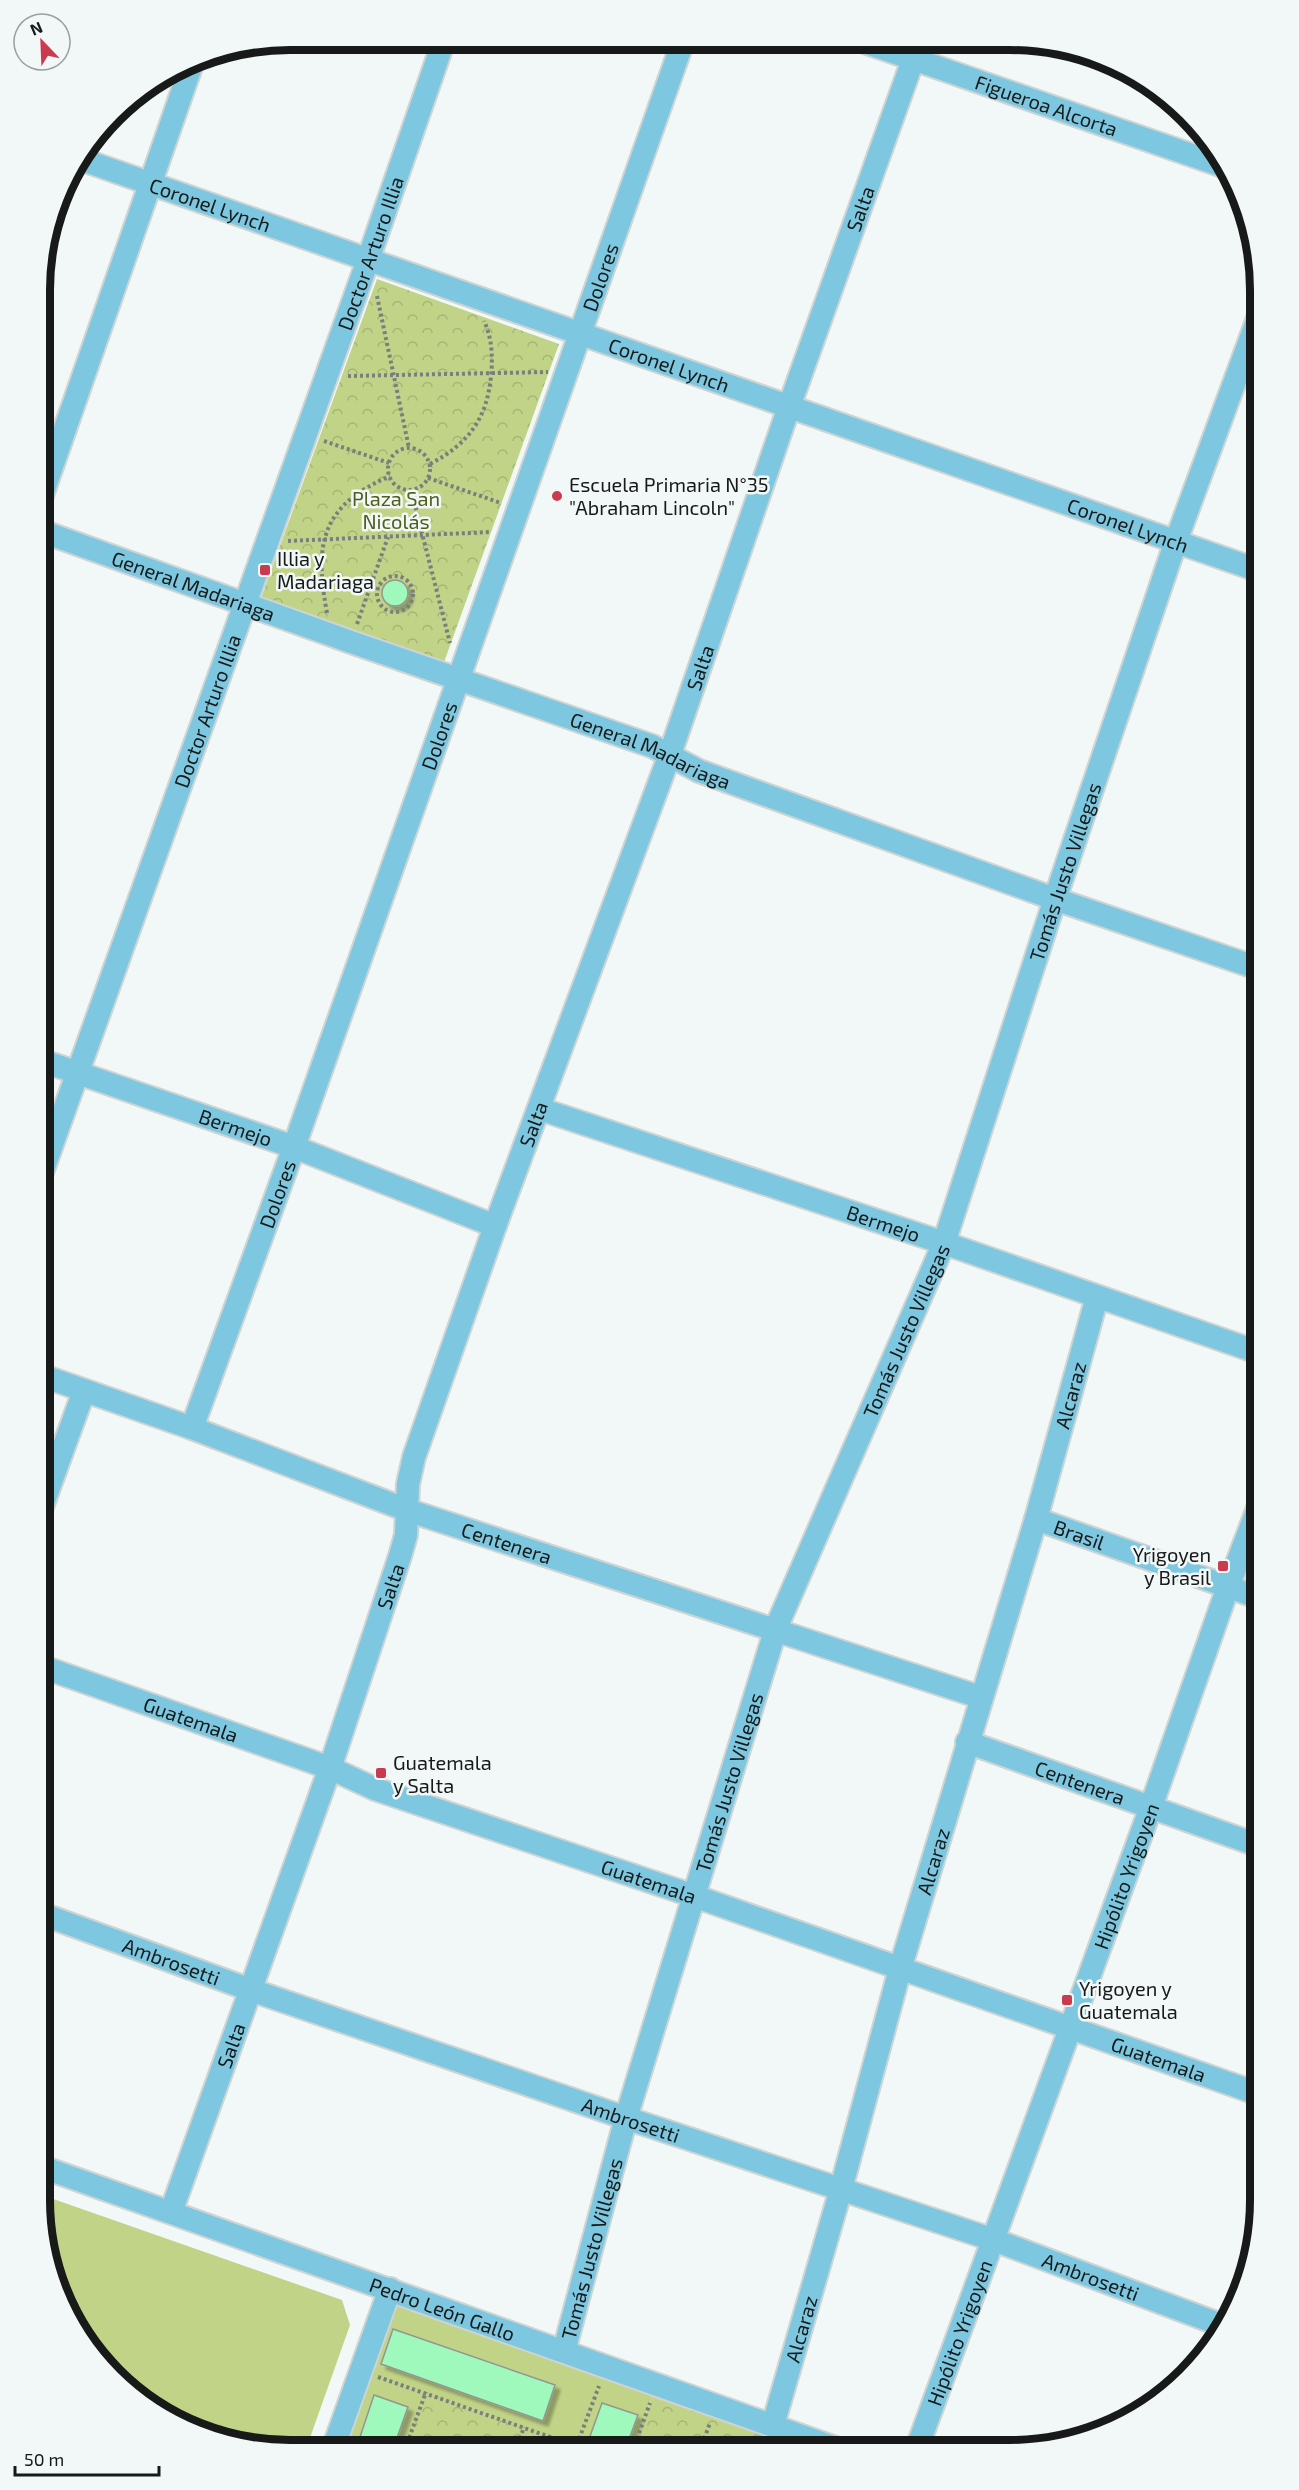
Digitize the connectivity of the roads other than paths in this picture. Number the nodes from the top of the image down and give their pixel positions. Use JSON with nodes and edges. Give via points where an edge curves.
{"nodes":[{"id":1,"x":441,"y":50,"type":"edge"},
{"id":2,"x":680,"y":50,"type":"edge"},
{"id":3,"x":916,"y":51,"type":"edge"},
{"id":4,"x":189,"y":72,"type":"edge"},
{"id":5,"x":87,"y":161,"type":"edge"},
{"id":6,"x":1212,"y":162,"type":"edge"},
{"id":7,"x":149,"y":183,"type":"junction"},
{"id":8,"x":368,"y":260,"type":"junction"},
{"id":9,"x":579,"y":333,"type":"junction"},
{"id":10,"x":1250,"y":340,"type":"edge"},
{"id":11,"x":789,"y":407,"type":"junction"},
{"id":12,"x":50,"y":472,"type":"edge"},
{"id":13,"x":50,"y":534,"type":"edge"},
{"id":14,"x":1176,"y":541,"type":"junction"},
{"id":15,"x":1250,"y":567,"type":"edge"},
{"id":16,"x":244,"y":605,"type":"junction"},
{"id":17,"x":459,"y":678,"type":"junction"},
{"id":18,"x":670,"y":754,"type":"junction"},
{"id":19,"x":1055,"y":899,"type":"junction"},
{"id":20,"x":1250,"y":966,"type":"edge"},
{"id":21,"x":50,"y":1064,"type":"edge"},
{"id":22,"x":78,"y":1074,"type":"junction"},
{"id":23,"x":540,"y":1109,"type":"junction"},
{"id":24,"x":294,"y":1147,"type":"junction"},
{"id":25,"x":50,"y":1151,"type":"edge"},
{"id":26,"x":495,"y":1226,"type":"junction"},
{"id":27,"x":944,"y":1243,"type":"junction"},
{"id":28,"x":1097,"y":1297,"type":"junction"},
{"id":29,"x":1250,"y":1350,"type":"edge"},
{"id":30,"x":50,"y":1379,"type":"edge"},
{"id":31,"x":84,"y":1391,"type":"junction"},
{"id":32,"x":192,"y":1428,"type":"junction"},
{"id":33,"x":50,"y":1484,"type":"edge"},
{"id":34,"x":407,"y":1509,"type":"junction"},
{"id":35,"x":1036,"y":1519,"type":"junction"},
{"id":36,"x":1250,"y":1529,"type":"edge"},
{"id":37,"x":1228,"y":1587,"type":"junction"},
{"id":38,"x":1250,"y":1595,"type":"edge"},
{"id":39,"x":776,"y":1628,"type":"junction"},
{"id":40,"x":50,"y":1670,"type":"edge"},
{"id":41,"x":980,"y":1697,"type":"junction"},
{"id":42,"x":967,"y":1743,"type":"junction"},
{"id":43,"x":330,"y":1768,"type":"junction"},
{"id":44,"x":1151,"y":1807,"type":"junction"},
{"id":45,"x":1250,"y":1842,"type":"edge"},
{"id":46,"x":694,"y":1896,"type":"junction"},
{"id":47,"x":50,"y":1917,"type":"edge"},
{"id":48,"x":900,"y":1969,"type":"junction"},
{"id":49,"x":251,"y":1990,"type":"junction"},
{"id":50,"x":1071,"y":2029,"type":"junction"},
{"id":51,"x":1250,"y":2091,"type":"edge"},
{"id":52,"x":626,"y":2118,"type":"junction"},
{"id":53,"x":50,"y":2170,"type":"edge"},
{"id":54,"x":841,"y":2189,"type":"junction"},
{"id":55,"x":171,"y":2212,"type":"junction"},
{"id":56,"x":994,"y":2240,"type":"junction"},
{"id":57,"x":390,"y":2289,"type":"junction"},
{"id":58,"x":1215,"y":2323,"type":"edge"},
{"id":59,"x":564,"y":2351,"type":"junction"},
{"id":60,"x":773,"y":2425,"type":"junction"},
{"id":61,"x":336,"y":2440,"type":"edge"},
{"id":62,"x":792,"y":2440,"type":"edge"},
{"id":63,"x":920,"y":2440,"type":"edge"}],
"edges":[{"from":1,"to":8,"type":"street","name":"Doctor Arturo Illia"},
{"from":2,"to":9,"type":"street","name":"Dolores"},
{"from":3,"to":6,"type":"street","name":"Figueroa Alcorta"},
{"from":3,"to":11,"type":"street","name":"Salta"},
{"from":4,"to":7,"type":"street"},
{"from":5,"to":7,"type":"street","name":"Coronel Lynch"},
{"from":7,"to":8,"type":"street","name":"Coronel Lynch"},
{"from":7,"to":12,"type":"street"},
{"from":8,"to":9,"type":"street","name":"Coronel Lynch"},
{"from":8,"to":16,"type":"street","name":"Doctor Arturo Illia"},
{"from":9,"to":11,"type":"street","name":"Coronel Lynch"},
{"from":9,"to":17,"type":"street","name":"Dolores"},
{"from":10,"to":14,"type":"street","name":"Tomás Justo Villegas"},
{"from":11,"to":14,"type":"street","name":"Coronel Lynch"},
{"from":11,"to":18,"type":"street","name":"Salta"},
{"from":13,"to":16,"type":"street","name":"General Madariaga"},
{"from":14,"to":15,"type":"street","name":"Coronel Lynch"},
{"from":14,"to":19,"type":"street","name":"Tomás Justo Villegas"},
{"from":16,"to":17,"type":"street","name":"General Madariaga"},
{"from":16,"to":22,"type":"street","name":"Doctor Arturo Illia"},
{"from":17,"to":18,"type":"street","name":"General Madariaga"},
{"from":17,"to":24,"type":"street","name":"Dolores"},
{"from":18,"to":19,"type":"street","name":"General Madariaga","via":[[699,771]]},
{"from":18,"to":23,"type":"street","name":"Salta"},
{"from":19,"to":20,"type":"street","name":"General Madariaga"},
{"from":19,"to":27,"type":"street","name":"Tomás Justo Villegas"},
{"from":21,"to":22,"type":"street","name":"Bermejo"},
{"from":22,"to":24,"type":"street","name":"Bermejo"},
{"from":22,"to":25,"type":"street","name":"Doctor Arturo Illia"},
{"from":23,"to":26,"type":"street","name":"Salta"},
{"from":23,"to":27,"type":"street","name":"Bermejo"},
{"from":24,"to":26,"type":"street","name":"Bermejo"},
{"from":24,"to":32,"type":"street","name":"Dolores"},
{"from":26,"to":34,"type":"street","name":"Salta","via":[[414,1457]]},
{"from":27,"to":28,"type":"street","name":"Bermejo"},
{"from":27,"to":39,"type":"street","name":"Tomás Justo Villegas"},
{"from":28,"to":29,"type":"street","name":"Bermejo"},
{"from":28,"to":35,"type":"street","name":"Alcaraz"},
{"from":30,"to":31,"type":"street","name":"Centenera"},
{"from":31,"to":32,"type":"street","name":"Centenera"},
{"from":31,"to":33,"type":"street"},
{"from":32,"to":34,"type":"street","name":"Centenera"},
{"from":34,"to":39,"type":"street","name":"Centenera"},
{"from":34,"to":43,"type":"street","name":"Salta","via":[[400,1556]]},
{"from":35,"to":37,"type":"street","name":"Brasil"},
{"from":35,"to":41,"type":"street","name":"Alcaraz"},
{"from":36,"to":37,"type":"street","name":"Hipólito Yrigoyen"},
{"from":37,"to":38,"type":"street","name":"Brasil"},
{"from":37,"to":44,"type":"street","name":"Hipólito Yrigoyen"},
{"from":39,"to":41,"type":"street","name":"Centenera"},
{"from":39,"to":46,"type":"street","name":"Tomás Justo Villegas"},
{"from":40,"to":43,"type":"street","name":"Guatemala"},
{"from":41,"to":42,"type":"street","name":"Alcaraz"},
{"from":42,"to":44,"type":"street","name":"Centenera"},
{"from":42,"to":48,"type":"street","name":"Alcaraz"},
{"from":43,"to":46,"type":"street","name":"Guatemala","via":[[375,1789]]},
{"from":43,"to":49,"type":"street","name":"Salta"},
{"from":44,"to":45,"type":"street","name":"Centenera"},
{"from":44,"to":50,"type":"street","name":"Hipólito Yrigoyen"},
{"from":46,"to":48,"type":"street","name":"Guatemala"},
{"from":46,"to":52,"type":"street","name":"Tomás Justo Villegas"},
{"from":47,"to":49,"type":"street","name":"Ambrosetti"},
{"from":48,"to":50,"type":"street","name":"Guatemala"},
{"from":48,"to":54,"type":"street","name":"Alcaraz"},
{"from":49,"to":52,"type":"street","name":"Ambrosetti"},
{"from":49,"to":55,"type":"street","name":"Salta"},
{"from":50,"to":51,"type":"street","name":"Guatemala"},
{"from":50,"to":56,"type":"street","name":"Hipólito Yrigoyen"},
{"from":52,"to":54,"type":"street","name":"Ambrosetti"},
{"from":52,"to":59,"type":"street","name":"Tomás Justo Villegas"},
{"from":53,"to":55,"type":"street","name":"Pedro León Gallo"},
{"from":54,"to":56,"type":"street","name":"Ambrosetti"},
{"from":54,"to":60,"type":"street","name":"Alcaraz"},
{"from":55,"to":57,"type":"street","name":"Pedro León Gallo"},
{"from":56,"to":58,"type":"street","name":"Ambrosetti"},
{"from":56,"to":63,"type":"street","name":"Hipólito Yrigoyen"},
{"from":57,"to":59,"type":"street","name":"Pedro León Gallo"},
{"from":57,"to":61,"type":"street"},
{"from":59,"to":60,"type":"street","name":"Pedro León Gallo"},
{"from":60,"to":62,"type":"street","name":"Pedro León Gallo"}]}
